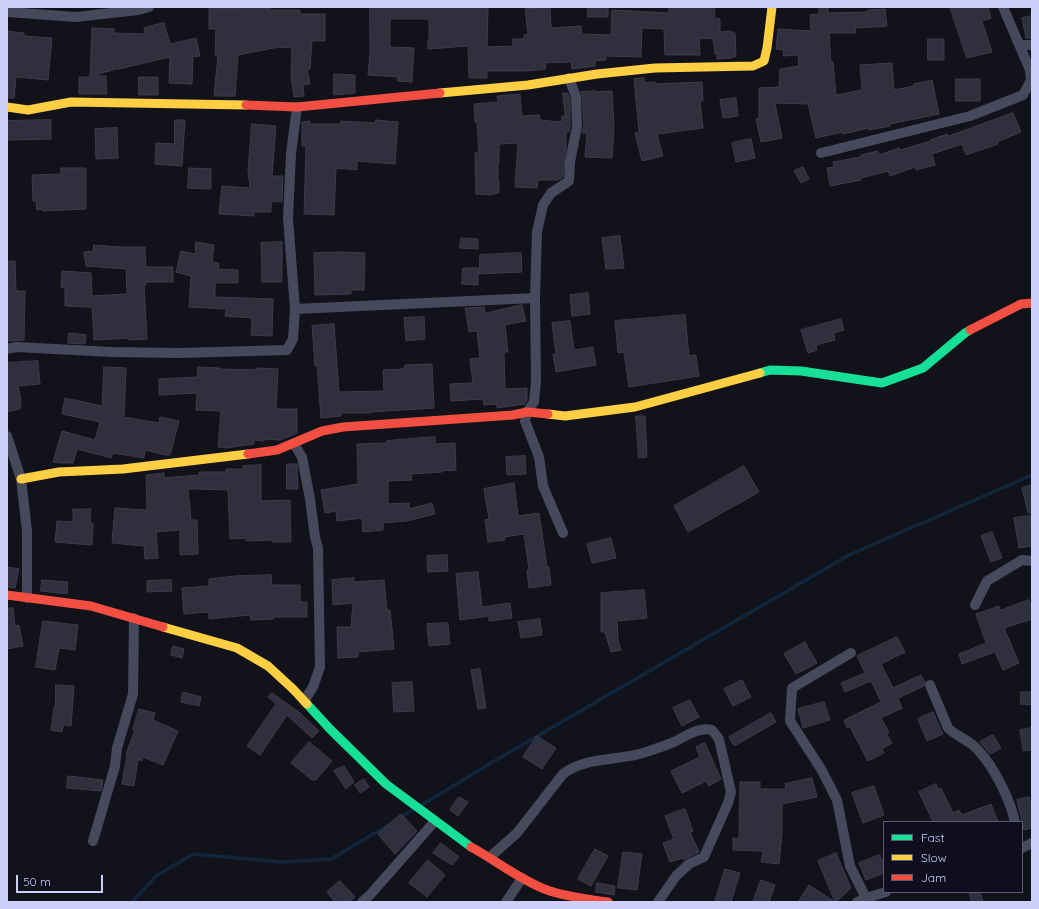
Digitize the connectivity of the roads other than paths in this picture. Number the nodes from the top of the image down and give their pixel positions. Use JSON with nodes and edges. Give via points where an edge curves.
{"nodes":[{"id":1,"x":149,"y":7,"type":"edge"},
{"id":2,"x":772,"y":7,"type":"edge"},
{"id":3,"x":1003,"y":7,"type":"edge"},
{"id":4,"x":123,"y":9,"type":"edge"},
{"id":5,"x":7,"y":12,"type":"edge"},
{"id":6,"x":1020,"y":45,"type":"junction"},
{"id":7,"x":1032,"y":45,"type":"edge"},
{"id":8,"x":569,"y":78,"type":"junction"},
{"id":9,"x":1031,"y":79,"type":"edge"},
{"id":10,"x":7,"y":107,"type":"edge"},
{"id":11,"x":297,"y":107,"type":"junction"},
{"id":12,"x":821,"y":153,"type":"dead end"},
{"id":13,"x":535,"y":298,"type":"junction"},
{"id":14,"x":1032,"y":303,"type":"edge"},
{"id":15,"x":295,"y":309,"type":"junction"},
{"id":16,"x":7,"y":349,"type":"edge"},
{"id":17,"x":527,"y":412,"type":"junction"},
{"id":18,"x":7,"y":436,"type":"edge"},
{"id":19,"x":294,"y":444,"type":"junction"},
{"id":20,"x":21,"y":479,"type":"junction"},
{"id":21,"x":563,"y":533,"type":"dead end"},
{"id":22,"x":1032,"y":561,"type":"edge"},
{"id":23,"x":7,"y":595,"type":"edge"},
{"id":24,"x":27,"y":598,"type":"junction"},
{"id":25,"x":975,"y":605,"type":"dead end"},
{"id":26,"x":134,"y":618,"type":"junction"},
{"id":27,"x":851,"y":653,"type":"dead end"},
{"id":28,"x":930,"y":685,"type":"dead end"},
{"id":29,"x":304,"y":701,"type":"junction"},
{"id":30,"x":435,"y":821,"type":"junction"},
{"id":31,"x":1015,"y":821,"type":"edge"},
{"id":32,"x":93,"y":841,"type":"dead end"},
{"id":33,"x":1032,"y":842,"type":"edge"},
{"id":34,"x":1023,"y":847,"type":"edge"},
{"id":35,"x":490,"y":857,"type":"junction"},
{"id":36,"x":522,"y":878,"type":"junction"},
{"id":37,"x":883,"y":893,"type":"edge"},
{"id":38,"x":862,"y":900,"type":"edge"},
{"id":39,"x":362,"y":902,"type":"edge"},
{"id":40,"x":506,"y":902,"type":"edge"},
{"id":41,"x":608,"y":902,"type":"edge"},
{"id":42,"x":658,"y":902,"type":"edge"}],
"edges":[{"from":1,"to":4,"type":"street","via":[[138,10]]},
{"from":2,"to":8,"type":"street","via":[[764,61],[753,66],[654,68]]},
{"from":3,"to":6,"type":"street"},
{"from":4,"to":5,"type":"street","via":[[76,17]]},
{"from":6,"to":7,"type":"street"},
{"from":6,"to":9,"type":"street"},
{"from":8,"to":11,"type":"street"},
{"from":8,"to":13,"type":"street","via":[[576,97],[577,126],[569,181],[551,192],[544,205],[537,232]]},
{"from":9,"to":12,"type":"street","via":[[1023,95],[970,116]]},
{"from":10,"to":11,"type":"street","via":[[28,110],[71,102]]},
{"from":11,"to":15,"type":"street","via":[[291,154],[288,218]]},
{"from":13,"to":15,"type":"street"},
{"from":13,"to":17,"type":"street","via":[[536,381],[534,402]]},
{"from":14,"to":17,"type":"street","via":[[1021,304],[965,333],[923,368],[882,383],[770,370],[635,407],[565,416]]},
{"from":15,"to":16,"type":"street","via":[[293,339],[287,350],[180,353],[16,347]]},
{"from":17,"to":19,"type":"street","via":[[343,427],[322,431]]},
{"from":17,"to":21,"type":"street","via":[[525,421],[539,456],[543,486]]},
{"from":18,"to":20,"type":"street"},
{"from":19,"to":20,"type":"street","via":[[277,450],[123,469],[59,472]]},
{"from":19,"to":29,"type":"street","via":[[302,457],[318,548],[320,667],[313,687]]},
{"from":20,"to":24,"type":"street","via":[[27,531]]},
{"from":22,"to":25,"type":"street","via":[[1022,560],[987,581]]},
{"from":23,"to":24,"type":"street"},
{"from":24,"to":26,"type":"street","via":[[91,606]]},
{"from":26,"to":29,"type":"street","via":[[237,648],[268,666]]},
{"from":26,"to":32,"type":"street","via":[[133,694]]},
{"from":27,"to":38,"type":"street","via":[[792,688],[790,721],[821,769],[837,800],[850,866]]},
{"from":28,"to":31,"type":"street","via":[[948,728],[978,750],[1004,790]]},
{"from":29,"to":30,"type":"street","via":[[386,784]]},
{"from":30,"to":35,"type":"street","via":[[467,845]]},
{"from":30,"to":39,"type":"street"},
{"from":33,"to":34,"type":"street"},
{"from":35,"to":36,"type":"street"},
{"from":35,"to":42,"type":"street","via":[[517,833],[569,769],[637,755],[706,728],[712,730],[719,739],[731,792],[728,804],[704,857],[689,864],[676,876]]},
{"from":36,"to":40,"type":"street"},
{"from":36,"to":41,"type":"street","via":[[547,890],[572,897]]},
{"from":37,"to":38,"type":"street"}]}
